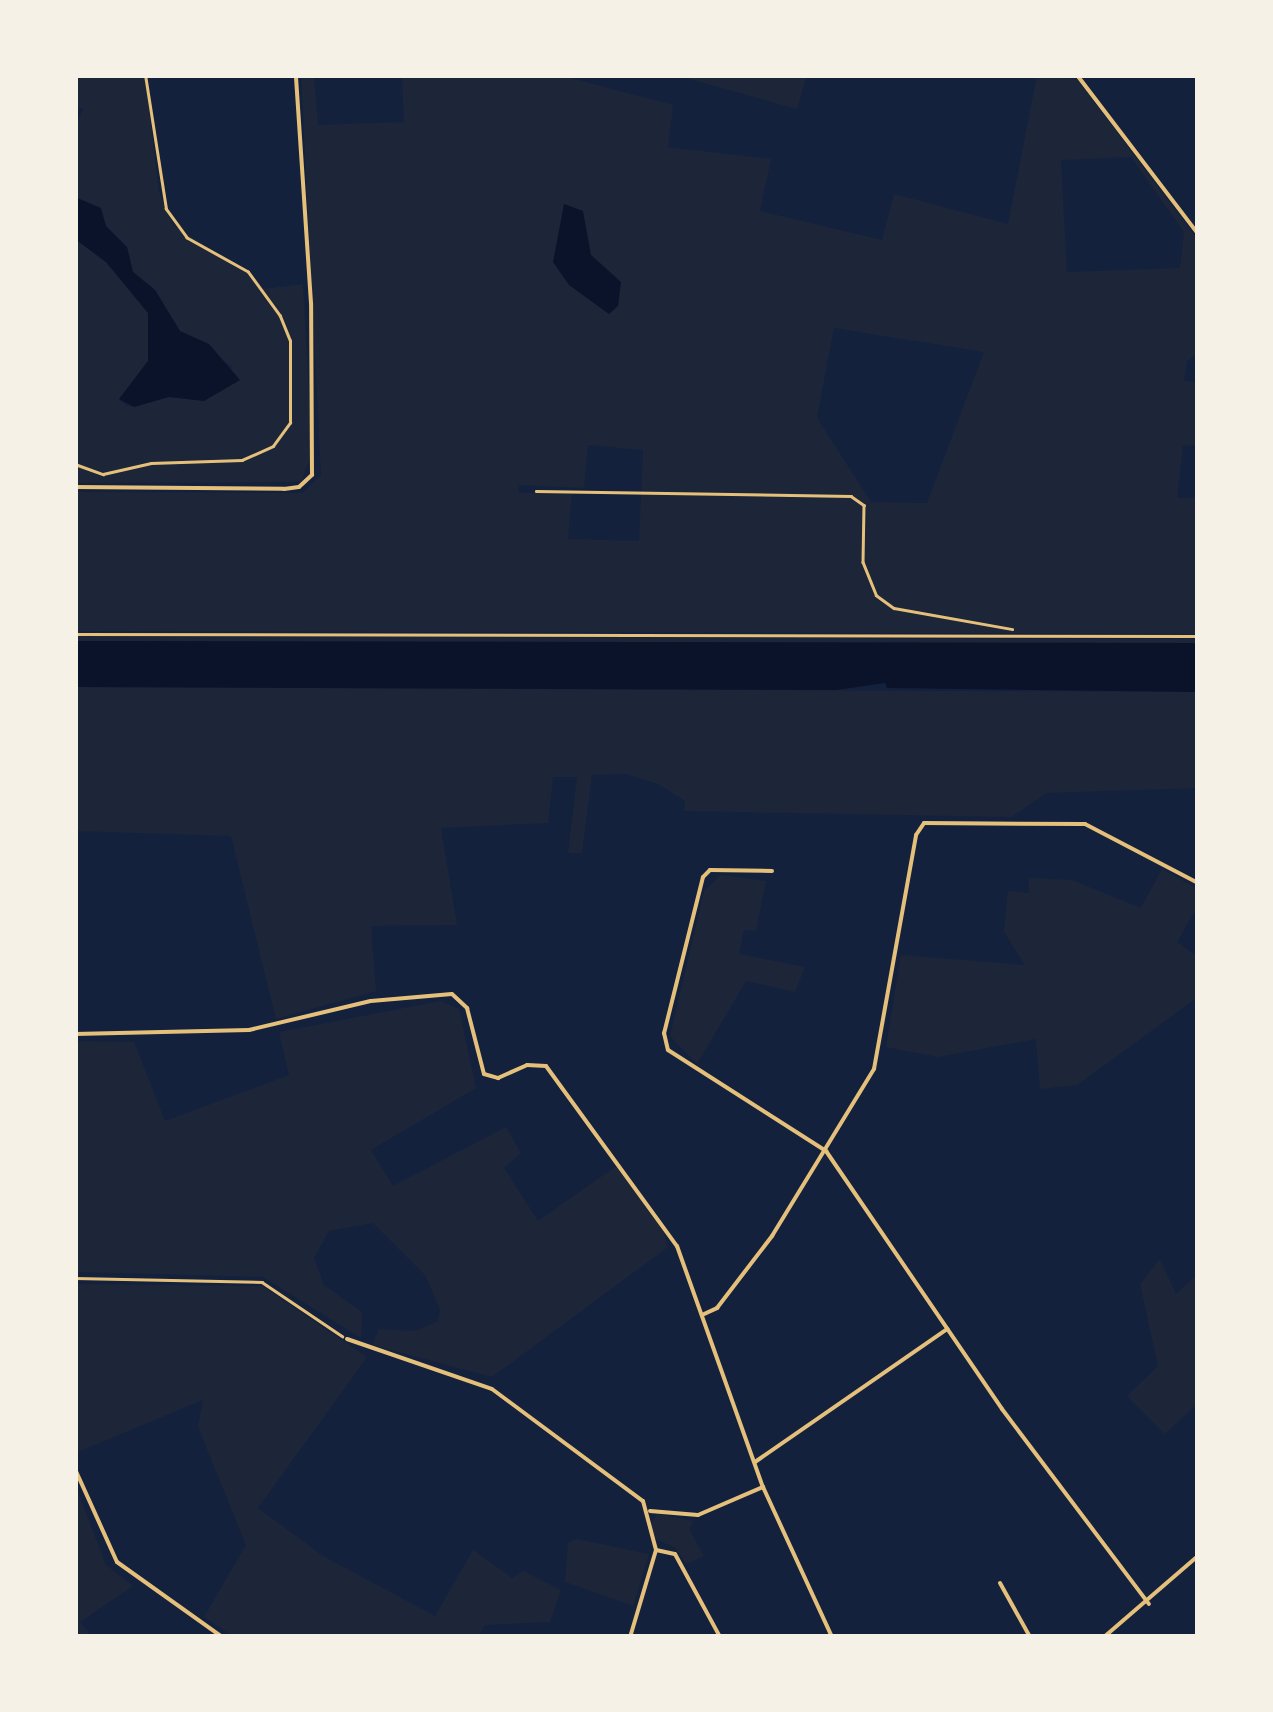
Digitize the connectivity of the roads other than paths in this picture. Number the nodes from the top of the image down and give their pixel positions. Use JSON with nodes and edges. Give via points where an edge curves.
{"nodes":[{"id":1,"x":145,"y":75,"type":"edge"},
{"id":2,"x":296,"y":75,"type":"edge"},
{"id":3,"x":1078,"y":75,"type":"edge"},
{"id":4,"x":1198,"y":234,"type":"edge"},
{"id":5,"x":75,"y":464,"type":"edge"},
{"id":6,"x":75,"y":487,"type":"edge"},
{"id":7,"x":75,"y":634,"type":"edge"},
{"id":8,"x":1198,"y":636,"type":"edge"},
{"id":9,"x":772,"y":871,"type":"dead end"},
{"id":10,"x":1198,"y":883,"type":"edge"},
{"id":11,"x":75,"y":1034,"type":"edge"},
{"id":12,"x":826,"y":1151,"type":"junction"},
{"id":13,"x":702,"y":1315,"type":"junction"},
{"id":14,"x":947,"y":1329,"type":"junction"},
{"id":15,"x":347,"y":1339,"type":"road end"},
{"id":16,"x":756,"y":1462,"type":"junction"},
{"id":17,"x":75,"y":1470,"type":"edge"},
{"id":18,"x":763,"y":1486,"type":"junction"},
{"id":19,"x":649,"y":1511,"type":"junction"},
{"id":20,"x":656,"y":1550,"type":"junction"},
{"id":21,"x":1198,"y":1556,"type":"edge"},
{"id":22,"x":1000,"y":1583,"type":"dead end"},
{"id":23,"x":1148,"y":1604,"type":"junction"},
{"id":24,"x":222,"y":1637,"type":"edge"},
{"id":25,"x":630,"y":1637,"type":"edge"},
{"id":26,"x":720,"y":1637,"type":"edge"},
{"id":27,"x":832,"y":1637,"type":"edge"},
{"id":28,"x":1030,"y":1637,"type":"edge"},
{"id":29,"x":1104,"y":1637,"type":"edge"}],
"edges":[{"from":1,"to":5,"type":"lane","via":[[166,210],[188,238],[248,272],[264,290],[290,341],[292,413],[273,446],[242,460],[150,463],[103,474]]},
{"from":2,"to":6,"type":"street","via":[[311,302],[312,475],[284,489]]},
{"from":3,"to":4,"type":"street"},
{"from":7,"to":8,"type":"lane"},
{"from":9,"to":12,"type":"street","via":[[710,870],[703,877],[665,1039],[676,1058]]},
{"from":10,"to":12,"type":"street","via":[[1085,824],[932,821],[916,835],[879,1052]]},
{"from":11,"to":13,"type":"street","via":[[249,1030],[395,997],[460,998],[484,1074],[498,1078],[538,1064],[561,1080],[668,1230]]},
{"from":12,"to":13,"type":"street","via":[[718,1308]]},
{"from":12,"to":14,"type":"street"},
{"from":13,"to":16,"type":"street"},
{"from":14,"to":16,"type":"street"},
{"from":14,"to":23,"type":"street"},
{"from":15,"to":19,"type":"street","via":[[502,1394]]},
{"from":16,"to":18,"type":"street"},
{"from":17,"to":24,"type":"street","via":[[117,1562]]},
{"from":18,"to":19,"type":"street","via":[[698,1515]]},
{"from":18,"to":27,"type":"street"},
{"from":19,"to":20,"type":"street"},
{"from":20,"to":25,"type":"street"},
{"from":20,"to":26,"type":"street","via":[[675,1554]]},
{"from":21,"to":23,"type":"street"},
{"from":22,"to":28,"type":"street"},
{"from":23,"to":29,"type":"street"}]}
